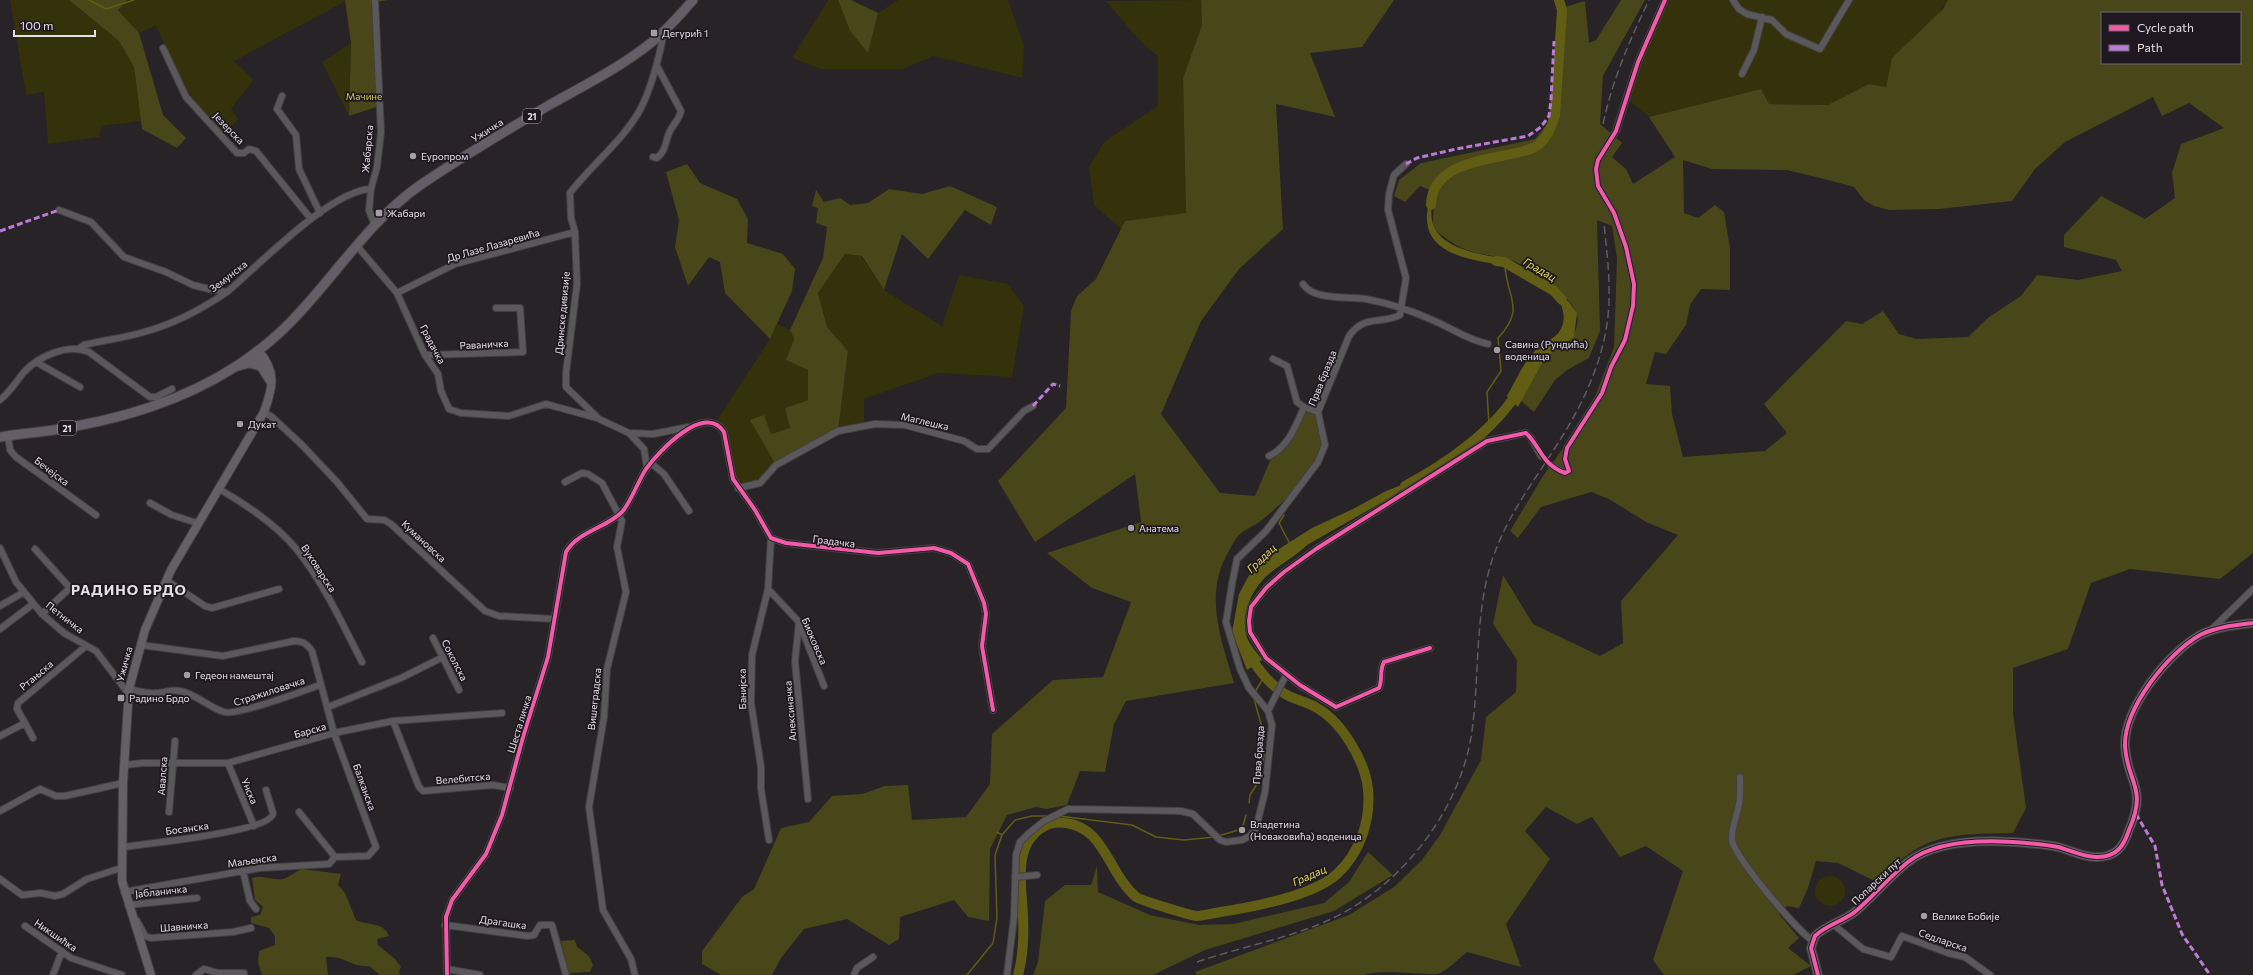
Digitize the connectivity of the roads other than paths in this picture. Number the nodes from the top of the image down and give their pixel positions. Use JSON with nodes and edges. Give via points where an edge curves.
{"nodes":[{"id":1,"x":375,"y":0,"type":"edge"},
{"id":2,"x":693,"y":0,"type":"edge"},
{"id":3,"x":1665,"y":0,"type":"edge"},
{"id":4,"x":1733,"y":0,"type":"edge"},
{"id":5,"x":1849,"y":0,"type":"edge"},
{"id":6,"x":1762,"y":17,"type":"junction"},
{"id":7,"x":664,"y":32,"type":"junction"},
{"id":8,"x":163,"y":48,"type":"dead end"},
{"id":9,"x":657,"y":66,"type":"junction"},
{"id":10,"x":1742,"y":74,"type":"dead end"},
{"id":11,"x":282,"y":96,"type":"dead end"},
{"id":12,"x":653,"y":157,"type":"dead end"},
{"id":13,"x":1406,"y":164,"type":"dead end"},
{"id":14,"x":371,"y":189,"type":"junction"},
{"id":15,"x":59,"y":210,"type":"dead end"},
{"id":16,"x":320,"y":213,"type":"junction"},
{"id":17,"x":311,"y":219,"type":"junction"},
{"id":18,"x":375,"y":226,"type":"junction"},
{"id":19,"x":575,"y":232,"type":"junction"},
{"id":20,"x":357,"y":246,"type":"junction"},
{"id":21,"x":1303,"y":284,"type":"dead end"},
{"id":22,"x":227,"y":292,"type":"junction"},
{"id":23,"x":396,"y":293,"type":"junction"},
{"id":24,"x":496,"y":308,"type":"dead end"},
{"id":25,"x":1402,"y":310,"type":"junction"},
{"id":26,"x":1488,"y":344,"type":"dead end"},
{"id":27,"x":80,"y":348,"type":"junction"},
{"id":28,"x":258,"y":350,"type":"junction"},
{"id":29,"x":425,"y":355,"type":"junction"},
{"id":30,"x":1273,"y":359,"type":"dead end"},
{"id":31,"x":36,"y":362,"type":"junction"},
{"id":32,"x":261,"y":366,"type":"junction"},
{"id":33,"x":229,"y":369,"type":"junction"},
{"id":34,"x":271,"y":386,"type":"junction"},
{"id":35,"x":80,"y":387,"type":"dead end"},
{"id":36,"x":172,"y":389,"type":"dead end"},
{"id":37,"x":0,"y":400,"type":"edge"},
{"id":38,"x":1033,"y":406,"type":"dead end"},
{"id":39,"x":1304,"y":407,"type":"junction"},
{"id":40,"x":264,"y":412,"type":"junction"},
{"id":41,"x":1318,"y":412,"type":"junction"},
{"id":42,"x":599,"y":419,"type":"junction"},
{"id":43,"x":689,"y":427,"type":"junction"},
{"id":44,"x":629,"y":433,"type":"junction"},
{"id":45,"x":4,"y":436,"type":"edge"},
{"id":46,"x":1269,"y":456,"type":"dead end"},
{"id":47,"x":1541,"y":456,"type":"tunnel mouth"},
{"id":48,"x":1551,"y":465,"type":"tunnel mouth"},
{"id":49,"x":649,"y":466,"type":"junction"},
{"id":50,"x":565,"y":482,"type":"dead end"},
{"id":51,"x":738,"y":488,"type":"junction"},
{"id":52,"x":219,"y":490,"type":"junction"},
{"id":53,"x":150,"y":503,"type":"dead end"},
{"id":54,"x":689,"y":511,"type":"dead end"},
{"id":55,"x":618,"y":514,"type":"junction"},
{"id":56,"x":96,"y":515,"type":"dead end"},
{"id":57,"x":197,"y":523,"type":"junction"},
{"id":58,"x":770,"y":538,"type":"junction"},
{"id":59,"x":0,"y":548,"type":"edge"},
{"id":60,"x":35,"y":549,"type":"dead end"},
{"id":61,"x":166,"y":580,"type":"junction"},
{"id":62,"x":768,"y":589,"type":"junction"},
{"id":63,"x":2253,"y":589,"type":"edge"},
{"id":64,"x":279,"y":590,"type":"dead end"},
{"id":65,"x":24,"y":592,"type":"junction"},
{"id":66,"x":34,"y":604,"type":"junction"},
{"id":67,"x":0,"y":606,"type":"edge"},
{"id":68,"x":42,"y":614,"type":"junction"},
{"id":69,"x":554,"y":619,"type":"junction"},
{"id":70,"x":799,"y":622,"type":"junction"},
{"id":71,"x":2253,"y":623,"type":"edge"},
{"id":72,"x":0,"y":629,"type":"edge"},
{"id":73,"x":2210,"y":631,"type":"junction"},
{"id":74,"x":433,"y":638,"type":"dead end"},
{"id":75,"x":141,"y":645,"type":"junction"},
{"id":76,"x":86,"y":646,"type":"junction"},
{"id":77,"x":1430,"y":648,"type":"dead end"},
{"id":78,"x":443,"y":657,"type":"junction"},
{"id":79,"x":362,"y":662,"type":"dead end"},
{"id":80,"x":1285,"y":677,"type":"junction"},
{"id":81,"x":320,"y":685,"type":"junction"},
{"id":82,"x":824,"y":686,"type":"dead end"},
{"id":83,"x":459,"y":690,"type":"dead end"},
{"id":84,"x":128,"y":691,"type":"junction"},
{"id":85,"x":328,"y":706,"type":"junction"},
{"id":86,"x":992,"y":710,"type":"dead end"},
{"id":87,"x":1268,"y":711,"type":"junction"},
{"id":88,"x":502,"y":713,"type":"dead end"},
{"id":89,"x":393,"y":721,"type":"junction"},
{"id":90,"x":25,"y":723,"type":"junction"},
{"id":91,"x":334,"y":733,"type":"junction"},
{"id":92,"x":0,"y":736,"type":"edge"},
{"id":93,"x":33,"y":738,"type":"dead end"},
{"id":94,"x":175,"y":741,"type":"dead end"},
{"id":95,"x":173,"y":763,"type":"junction"},
{"id":96,"x":228,"y":763,"type":"junction"},
{"id":97,"x":124,"y":765,"type":"junction"},
{"id":98,"x":1740,"y":776,"type":"dead end"},
{"id":99,"x":123,"y":782,"type":"junction"},
{"id":100,"x":510,"y":788,"type":"junction"},
{"id":101,"x":266,"y":790,"type":"dead end"},
{"id":102,"x":808,"y":799,"type":"dead end"},
{"id":103,"x":0,"y":811,"type":"edge"},
{"id":104,"x":169,"y":812,"type":"dead end"},
{"id":105,"x":299,"y":812,"type":"dead end"},
{"id":106,"x":254,"y":826,"type":"junction"},
{"id":107,"x":769,"y":840,"type":"dead end"},
{"id":108,"x":122,"y":847,"type":"junction"},
{"id":109,"x":376,"y":847,"type":"joint"},
{"id":110,"x":335,"y":857,"type":"junction"},
{"id":111,"x":122,"y":868,"type":"junction"},
{"id":112,"x":243,"y":870,"type":"junction"},
{"id":113,"x":1037,"y":875,"type":"dead end"},
{"id":114,"x":1015,"y":877,"type":"junction"},
{"id":115,"x":0,"y":879,"type":"edge"},
{"id":116,"x":124,"y":892,"type":"junction"},
{"id":117,"x":196,"y":898,"type":"dead end"},
{"id":118,"x":128,"y":905,"type":"junction"},
{"id":119,"x":256,"y":909,"type":"dead end"},
{"id":120,"x":131,"y":916,"type":"junction"},
{"id":121,"x":445,"y":924,"type":"junction"},
{"id":122,"x":1834,"y":925,"type":"junction"},
{"id":123,"x":25,"y":926,"type":"dead end"},
{"id":124,"x":251,"y":928,"type":"dead end"},
{"id":125,"x":1812,"y":940,"type":"junction"},
{"id":126,"x":62,"y":951,"type":"junction"},
{"id":127,"x":873,"y":957,"type":"dead end"},
{"id":128,"x":447,"y":972,"type":"edge"},
{"id":129,"x":244,"y":973,"type":"dead end"},
{"id":130,"x":53,"y":975,"type":"edge"},
{"id":131,"x":122,"y":975,"type":"edge"},
{"id":132,"x":151,"y":975,"type":"edge"},
{"id":133,"x":196,"y":975,"type":"edge"},
{"id":134,"x":480,"y":975,"type":"edge"},
{"id":135,"x":566,"y":975,"type":"edge"},
{"id":136,"x":635,"y":975,"type":"edge"},
{"id":137,"x":854,"y":975,"type":"edge"},
{"id":138,"x":1007,"y":975,"type":"edge"},
{"id":139,"x":1818,"y":975,"type":"edge"},
{"id":140,"x":1990,"y":975,"type":"edge"}],
"edges":[{"from":1,"to":14,"type":"street","name":"Жабарска","via":[[381,132],[377,167]]},
{"from":2,"to":7,"type":"main road","name":"Ужичка","number":"21"},
{"from":3,"to":48,"type":"street","via":[[1638,62],[1616,131],[1598,160],[1598,186],[1614,213],[1626,247],[1634,284],[1633,306],[1626,340],[1611,367],[1602,394],[1566,448],[1565,459],[1569,471],[1565,473]]},
{"from":4,"to":6,"type":"street","via":[[1739,9],[1747,14]]},
{"from":5,"to":6,"type":"street","via":[[1820,49],[1786,34],[1772,20]]},
{"from":6,"to":10,"type":"street","via":[[1754,50]]},
{"from":7,"to":9,"type":"street","name":"Дринске дивизије"},
{"from":7,"to":18,"type":"main road","name":"Ужичка","number":"21","via":[[620,64],[436,174],[401,200]]},
{"from":8,"to":17,"type":"street","name":"Језерска","via":[[186,97],[237,153],[256,151]]},
{"from":9,"to":12,"type":"street","via":[[681,111],[670,132],[668,144],[661,155]]},
{"from":9,"to":19,"type":"street","name":"Дринске дивизије","via":[[641,108],[570,193],[571,218]]},
{"from":11,"to":16,"type":"street","via":[[277,109],[296,135],[299,169]]},
{"from":13,"to":25,"type":"street","via":[[1394,175],[1388,194],[1388,210],[1406,278]]},
{"from":14,"to":16,"type":"street","name":"Земунска","via":[[360,189]]},
{"from":14,"to":18,"type":"street","name":"Жабарска","via":[[369,210]]},
{"from":15,"to":22,"type":"street","via":[[91,222],[124,257],[193,285]]},
{"from":16,"to":17,"type":"street","name":"Земунска"},
{"from":17,"to":22,"type":"street","name":"Земунска"},
{"from":18,"to":20,"type":"main road","name":"Ужичка","number":"21"},
{"from":19,"to":23,"type":"street","name":"Др Лазе Лазаревића","via":[[455,264]]},
{"from":19,"to":42,"type":"street","name":"Дринске дивизије","via":[[577,284],[566,387]]},
{"from":20,"to":23,"type":"street","name":"Градачка"},
{"from":20,"to":28,"type":"main road","name":"Ужичка","number":"21","via":[[300,313]]},
{"from":21,"to":25,"type":"street","via":[[1307,290],[1318,294],[1371,300]]},
{"from":22,"to":27,"type":"street","name":"Земунска","via":[[194,312],[165,325]]},
{"from":23,"to":29,"type":"street","name":"Градачка"},
{"from":24,"to":29,"type":"street","name":"Раваничка","via":[[520,308],[524,352]]},
{"from":25,"to":26,"type":"street","via":[[1429,318],[1474,341]]},
{"from":25,"to":41,"type":"street","name":"Прва бразда","via":[[1400,315],[1393,318],[1364,322],[1355,327]]},
{"from":27,"to":31,"type":"street","name":"Земунска","via":[[68,349]]},
{"from":27,"to":36,"type":"street","via":[[150,397],[156,397]]},
{"from":28,"to":32,"type":"main road","via":[[256,356]]},
{"from":28,"to":33,"type":"main road","number":"21"},
{"from":28,"to":34,"type":"main road","name":"Ужичка","via":[[270,367]]},
{"from":29,"to":42,"type":"street","name":"Градачка","via":[[438,374],[441,391],[449,409],[461,413],[509,416],[546,404]]},
{"from":30,"to":39,"type":"street","via":[[1287,366],[1297,402]]},
{"from":31,"to":35,"type":"street"},
{"from":31,"to":37,"type":"street","name":"Земунска"},
{"from":32,"to":33,"type":"main road","via":[[249,363]]},
{"from":32,"to":34,"type":"main road"},
{"from":33,"to":45,"type":"main road","number":"21","via":[[187,394],[140,412],[73,427]]},
{"from":34,"to":40,"type":"main road","name":"Ужичка"},
{"from":38,"to":51,"type":"street","name":"Маглешка","via":[[1024,410],[988,449],[977,449],[964,441],[905,425],[875,424],[838,431],[776,465],[760,483]]},
{"from":39,"to":41,"type":"street"},
{"from":39,"to":46,"type":"street","via":[[1296,427],[1283,447]]},
{"from":40,"to":52,"type":"main road","name":"Ужичка"},
{"from":40,"to":69,"type":"street","name":"Кумановска","via":[[302,445],[367,519],[384,520],[391,524],[485,611],[499,616]]},
{"from":41,"to":87,"type":"street","name":"Прва бразда","via":[[1325,445],[1318,462],[1266,531],[1237,559],[1226,622],[1240,669],[1249,688]]},
{"from":42,"to":44,"type":"street","name":"Дринске дивизије"},
{"from":43,"to":44,"type":"street","via":[[654,434]]},
{"from":43,"to":49,"type":"street"},
{"from":43,"to":51,"type":"street","via":[[708,422],[719,424],[724,432],[733,479]]},
{"from":44,"to":49,"type":"street","name":"Дринске дивизије","via":[[644,449]]},
{"from":45,"to":56,"type":"street","name":"Бечејска","via":[[16,457]]},
{"from":47,"to":80,"type":"street","via":[[1526,433],[1487,441],[1284,572],[1266,588],[1251,607],[1249,621],[1255,643]]},
{"from":49,"to":54,"type":"street","via":[[664,474]]},
{"from":49,"to":55,"type":"street","via":[[626,506]]},
{"from":50,"to":55,"type":"street","name":"Вишеградска","via":[[582,473],[595,478],[606,489]]},
{"from":51,"to":58,"type":"street","via":[[755,510]]},
{"from":52,"to":57,"type":"main road","name":"Ужичка"},
{"from":52,"to":79,"type":"street","name":"Вуковарска","via":[[273,527],[298,551]]},
{"from":53,"to":57,"type":"street","via":[[172,515]]},
{"from":55,"to":69,"type":"street","name":"Шеста личка","via":[[568,548]]},
{"from":55,"to":136,"type":"street","name":"Вишеградска","via":[[622,523],[617,547],[626,592],[607,669],[604,717],[589,807],[604,910],[631,959]]},
{"from":57,"to":61,"type":"main road","name":"Ужичка"},
{"from":58,"to":62,"type":"street","name":"Банијска"},
{"from":58,"to":86,"type":"street","name":"Градачка","via":[[786,543],[878,553],[934,548],[951,553],[968,564],[986,614],[982,646]]},
{"from":59,"to":65,"type":"street","name":"Петничка","via":[[16,582]]},
{"from":60,"to":68,"type":"street","via":[[70,588]]},
{"from":61,"to":64,"type":"street","via":[[212,608]]},
{"from":61,"to":75,"type":"main road","name":"Ужичка"},
{"from":62,"to":70,"type":"street","name":"Биоковска"},
{"from":62,"to":107,"type":"street","name":"Банијска","via":[[752,655],[751,703]]},
{"from":63,"to":73,"type":"street"},
{"from":65,"to":66,"type":"street","name":"Петничка"},
{"from":65,"to":67,"type":"street"},
{"from":66,"to":68,"type":"street","name":"Петничка"},
{"from":66,"to":72,"type":"street"},
{"from":68,"to":76,"type":"street","name":"Петничка","via":[[64,633]]},
{"from":69,"to":100,"type":"street","name":"Шеста личка","via":[[548,658]]},
{"from":70,"to":82,"type":"street","name":"Биоковска"},
{"from":70,"to":102,"type":"street","name":"Алексиначка","via":[[795,661]]},
{"from":71,"to":73,"type":"main road","name":"Попарски пут"},
{"from":73,"to":122,"type":"main road","name":"Попарски пут","via":[[2195,638],[2167,662],[2154,677],[2139,702],[2126,736],[2125,747],[2138,790],[2137,803],[2131,826],[2118,850],[2109,856],[2096,857],[2051,846],[2012,842],[1947,846],[1913,859],[1856,910]]},
{"from":74,"to":78,"type":"street","name":"Соколска"},
{"from":75,"to":81,"type":"street","via":[[223,656],[294,641],[302,642],[312,651]]},
{"from":75,"to":84,"type":"main road","name":"Ужичка"},
{"from":76,"to":84,"type":"street","name":"Петничка","via":[[96,652]]},
{"from":76,"to":90,"type":"street","name":"Ртањска","via":[[18,703],[17,709]]},
{"from":77,"to":80,"type":"street","via":[[1384,662],[1380,670],[1382,681],[1378,688],[1336,707]]},
{"from":78,"to":83,"type":"street","name":"Соколска"},
{"from":78,"to":85,"type":"street","via":[[401,678]]},
{"from":80,"to":87,"type":"street"},
{"from":81,"to":84,"type":"street","name":"Стражиловачка","via":[[232,713],[222,712],[192,694],[181,691],[168,690],[152,694]]},
{"from":81,"to":85,"type":"street","name":"Стражиловачка"},
{"from":84,"to":97,"type":"main road","name":"Ужичка"},
{"from":85,"to":91,"type":"street","name":"Стражиловачка"},
{"from":87,"to":114,"type":"street","name":"Прва бразда","via":[[1272,725],[1265,792],[1256,828],[1250,836],[1234,842],[1220,840],[1193,814],[1181,811],[1068,809],[1044,821],[1020,842],[1016,855]]},
{"from":88,"to":89,"type":"street","name":"Барска"},
{"from":89,"to":91,"type":"street","name":"Барска"},
{"from":89,"to":100,"type":"street","name":"Велебитска","via":[[419,787],[423,791],[493,785]]},
{"from":90,"to":92,"type":"street"},
{"from":90,"to":93,"type":"street"},
{"from":91,"to":96,"type":"street","name":"Барска"},
{"from":91,"to":109,"type":"street","name":"Балканска"},
{"from":94,"to":95,"type":"street","name":"Авалска"},
{"from":95,"to":96,"type":"street","name":"Барска"},
{"from":95,"to":97,"type":"street","name":"Барска"},
{"from":95,"to":104,"type":"street","name":"Авалска"},
{"from":96,"to":106,"type":"street","name":"Унска"},
{"from":97,"to":99,"type":"main road","name":"Ужичка"},
{"from":98,"to":125,"type":"street","via":[[1740,803],[1732,842],[1739,856],[1786,915]]},
{"from":99,"to":103,"type":"street","via":[[65,796],[35,791]]},
{"from":99,"to":108,"type":"main road","name":"Ужичка"},
{"from":100,"to":121,"type":"street","name":"Шеста личка","via":[[486,854],[452,900]]},
{"from":101,"to":106,"type":"street","name":"Босанска","via":[[273,817]]},
{"from":105,"to":110,"type":"street"},
{"from":106,"to":108,"type":"street","name":"Босанска","via":[[219,834]]},
{"from":108,"to":111,"type":"main road","name":"Ужичка"},
{"from":109,"to":110,"type":"street","name":"Маљенска","via":[[368,856]]},
{"from":110,"to":112,"type":"street","name":"Маљенска","via":[[329,864]]},
{"from":111,"to":115,"type":"street","via":[[95,875],[55,896],[42,893],[22,895]]},
{"from":111,"to":116,"type":"main road","name":"Ужичка"},
{"from":112,"to":116,"type":"street","name":"Маљенска"},
{"from":112,"to":119,"type":"street","via":[[250,901]]},
{"from":113,"to":114,"type":"street"},
{"from":114,"to":138,"type":"street","name":"Прва бразда"},
{"from":116,"to":118,"type":"main road","name":"Ужичка"},
{"from":117,"to":118,"type":"street","name":"Јабланичка"},
{"from":118,"to":120,"type":"main road","name":"Ужичка"},
{"from":120,"to":124,"type":"street","name":"Шавничка","via":[[136,919],[146,937],[151,938],[233,932]]},
{"from":120,"to":132,"type":"main road","name":"Ужичка"},
{"from":121,"to":128,"type":"street","name":"Шеста личка"},
{"from":121,"to":135,"type":"street","name":"Драгашка","via":[[528,936],[534,935],[540,925],[552,925]]},
{"from":122,"to":125,"type":"main road","name":"Попарски пут","via":[[1820,932]]},
{"from":122,"to":140,"type":"street","name":"Седларска","via":[[1863,949],[1891,957],[1902,936],[1965,957]]},
{"from":123,"to":126,"type":"street","name":"Никшићка"},
{"from":125,"to":139,"type":"main road"},
{"from":126,"to":130,"type":"street"},
{"from":126,"to":131,"type":"street","name":"Никшићка","via":[[71,958]]},
{"from":127,"to":137,"type":"street","via":[[857,968]]},
{"from":128,"to":134,"type":"street"},
{"from":129,"to":133,"type":"street","via":[[218,973],[204,969]]}]}
